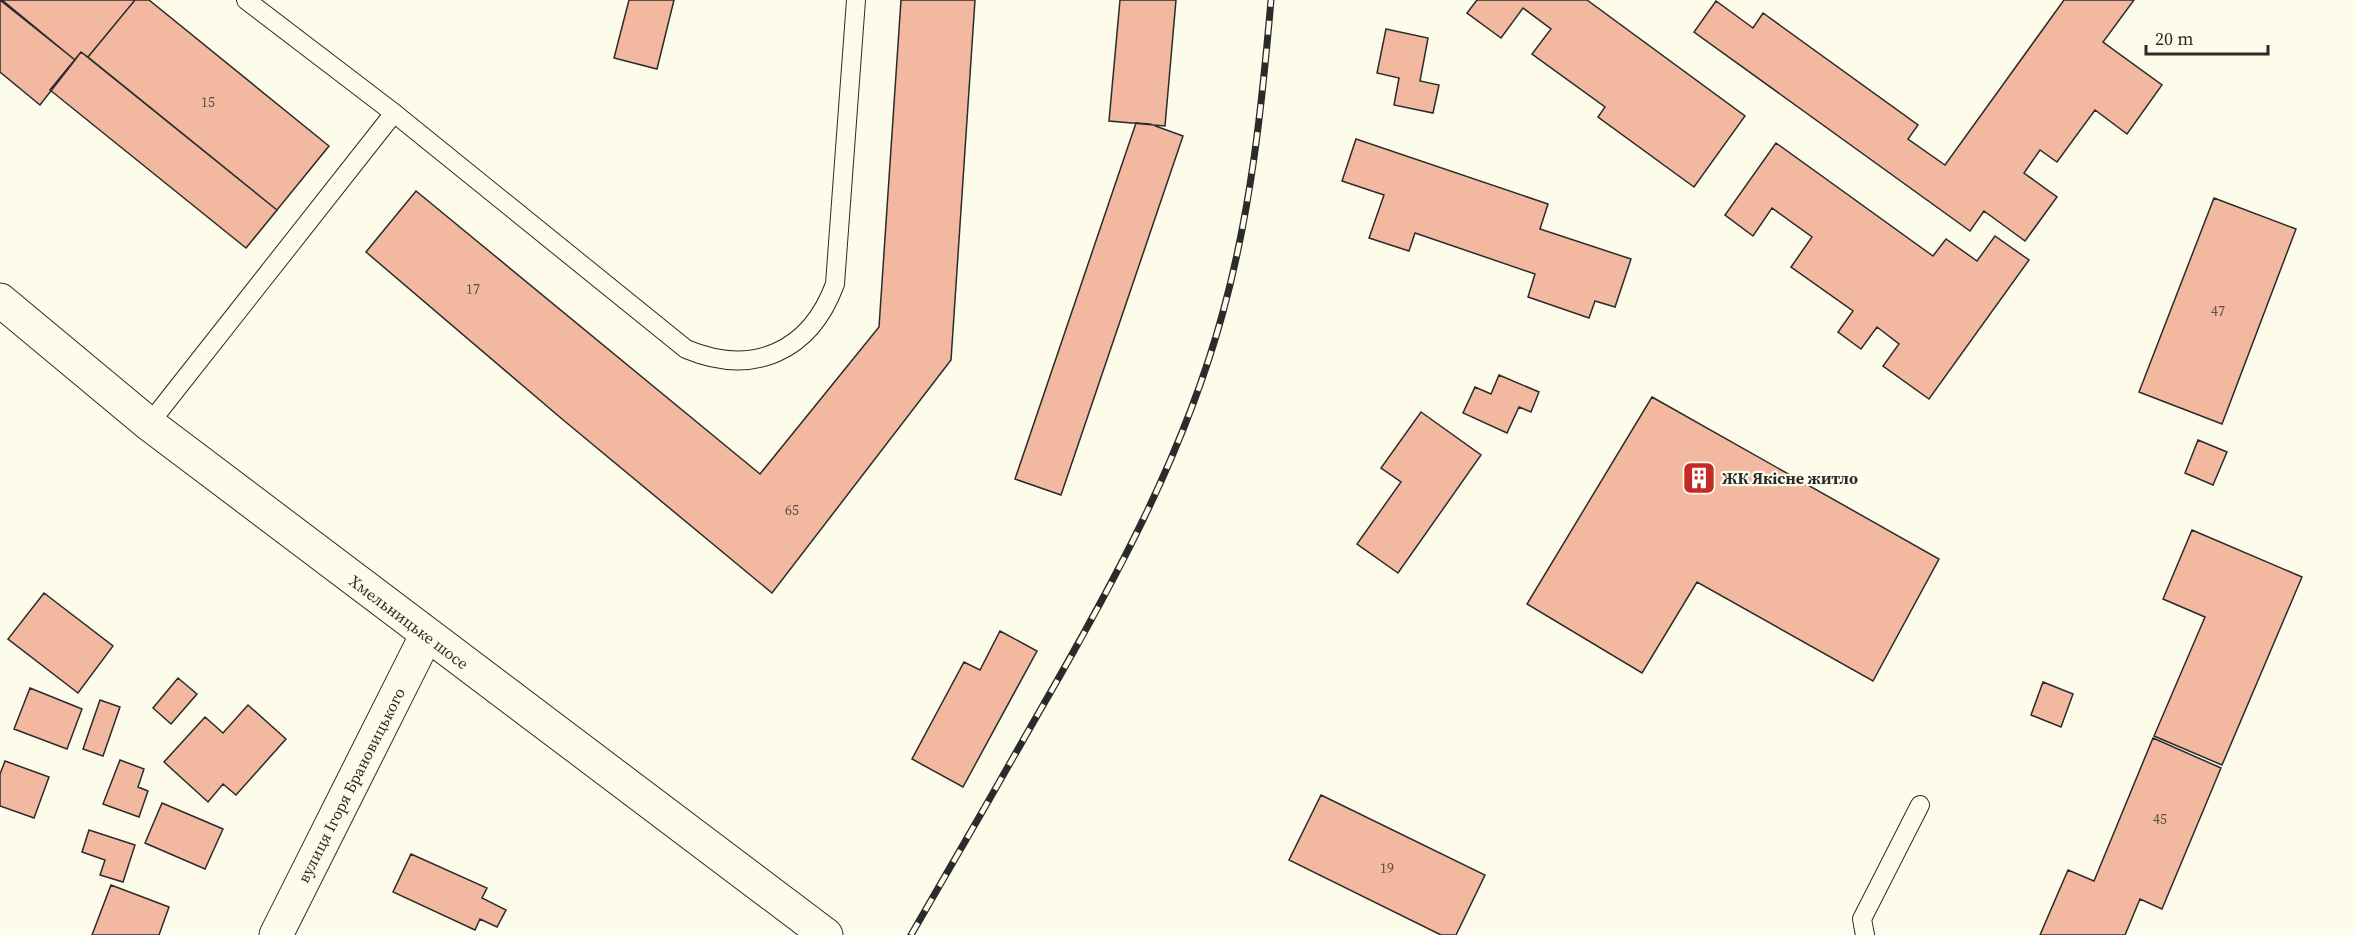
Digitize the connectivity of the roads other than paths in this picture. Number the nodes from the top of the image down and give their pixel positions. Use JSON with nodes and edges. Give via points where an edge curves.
{"nodes":[{"id":1,"x":246,"y":0,"type":"edge"},
{"id":2,"x":856,"y":0,"type":"edge"},
{"id":3,"x":394,"y":113,"type":"junction"},
{"id":4,"x":0,"y":300,"type":"edge"},
{"id":5,"x":149,"y":424,"type":"junction"},
{"id":6,"x":426,"y":636,"type":"junction"},
{"id":7,"x":1920,"y":805,"type":"dead end"},
{"id":8,"x":276,"y":935,"type":"edge"},
{"id":9,"x":826,"y":935,"type":"edge"},
{"id":10,"x":1865,"y":935,"type":"edge"}],
"edges":[{"from":1,"to":3,"type":"lane"},
{"from":2,"to":3,"type":"lane","via":[[835,284],[820,318],[808,332],[793,344],[759,359],[721,361],[686,349]]},
{"from":3,"to":5,"type":"lane"},
{"from":4,"to":5,"type":"street","name":"Хмельницьке шосе"},
{"from":5,"to":6,"type":"street","name":"Хмельницьке шосе"},
{"from":6,"to":8,"type":"street","name":"вулиця Ігоря Брановицького"},
{"from":6,"to":9,"type":"street","name":"Хмельницьке шосе"},
{"from":7,"to":10,"type":"lane","via":[[1862,920]]}]}
